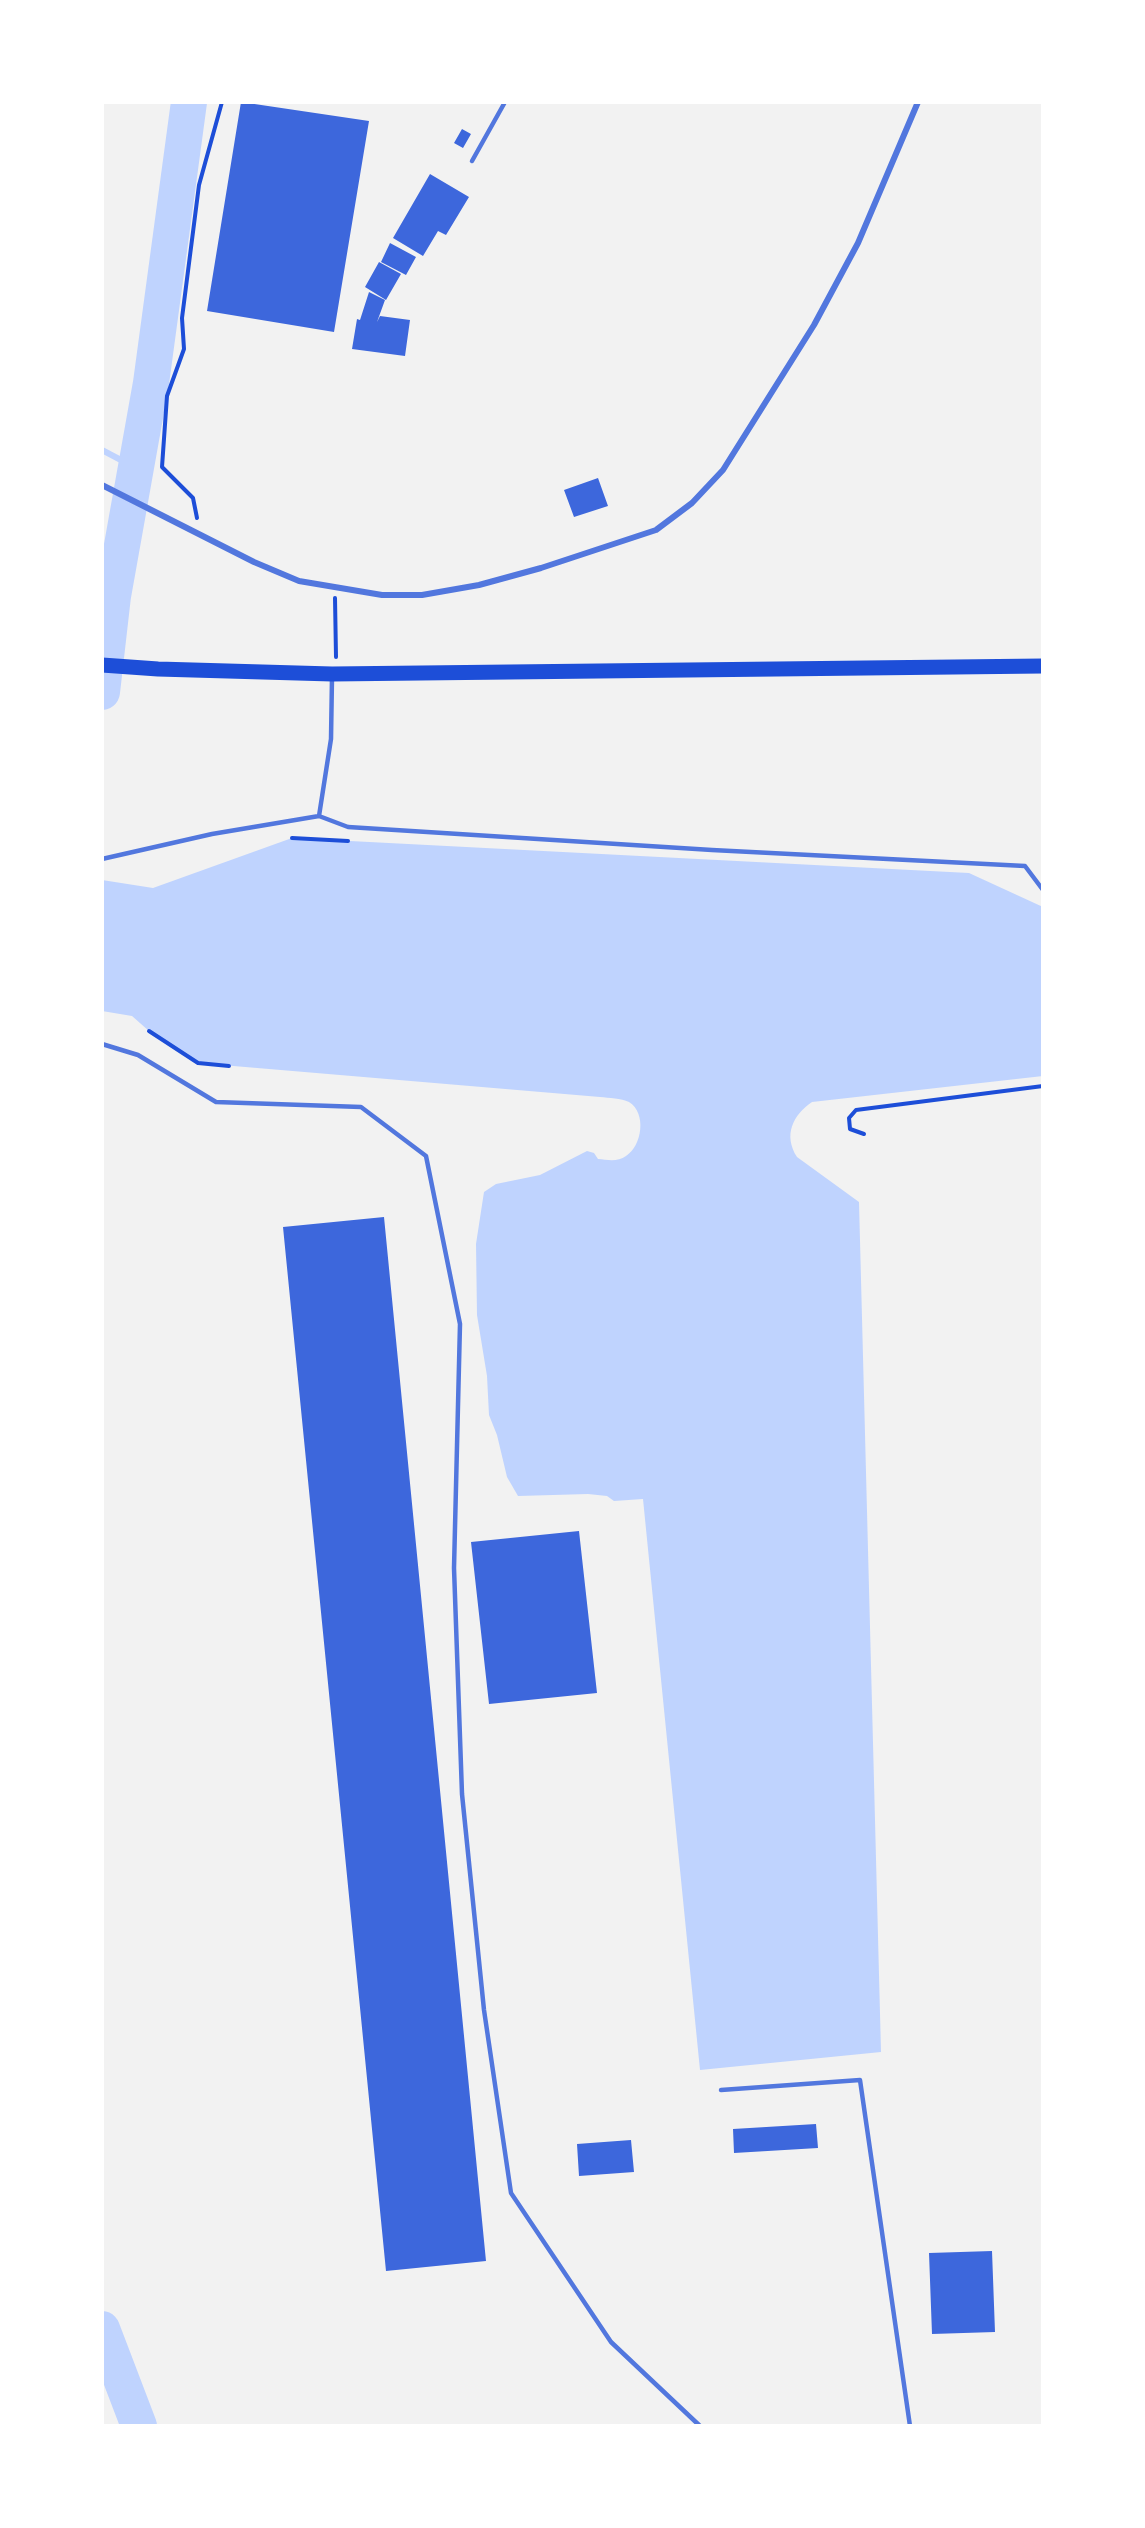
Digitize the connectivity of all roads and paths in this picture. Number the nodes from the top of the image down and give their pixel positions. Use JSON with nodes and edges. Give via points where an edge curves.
{"nodes":[{"id":1,"x":222,"y":102,"type":"edge"},
{"id":2,"x":506,"y":102,"type":"edge"},
{"id":3,"x":918,"y":102,"type":"edge"},
{"id":4,"x":472,"y":161,"type":"dead end"},
{"id":5,"x":102,"y":485,"type":"edge"},
{"id":6,"x":192,"y":498,"type":"dead end"},
{"id":7,"x":336,"y":589,"type":"junction"},
{"id":8,"x":102,"y":665,"type":"edge"},
{"id":9,"x":1043,"y":666,"type":"edge"},
{"id":10,"x":1000,"y":667,"type":"junction"},
{"id":11,"x":1043,"y":671,"type":"edge"},
{"id":12,"x":332,"y":674,"type":"junction"},
{"id":13,"x":319,"y":816,"type":"junction"},
{"id":14,"x":102,"y":859,"type":"edge"},
{"id":15,"x":1043,"y":890,"type":"edge"},
{"id":16,"x":149,"y":1031,"type":"dead end"},
{"id":17,"x":102,"y":1044,"type":"edge"},
{"id":18,"x":229,"y":1066,"type":"dead end"},
{"id":19,"x":1043,"y":1086,"type":"edge"},
{"id":20,"x":864,"y":1134,"type":"dead end"},
{"id":21,"x":721,"y":2090,"type":"dead end"},
{"id":22,"x":700,"y":2426,"type":"edge"},
{"id":23,"x":910,"y":2426,"type":"edge"}],
"edges":[{"from":1,"to":6,"type":"path","via":[[199,185],[182,318],[184,349],[166,396],[163,427],[162,467]]},
{"from":2,"to":4,"type":"lane"},
{"from":3,"to":7,"type":"street","via":[[858,243],[814,325],[723,470],[692,503],[656,530],[479,585],[422,595]]},
{"from":5,"to":7,"type":"street","via":[[254,562],[299,581]]},
{"from":7,"to":12,"type":"path","via":[[338,650]]},
{"from":8,"to":12,"type":"main road"},
{"from":9,"to":10,"type":"main road"},
{"from":10,"to":11,"type":"main road"},
{"from":10,"to":12,"type":"main road"},
{"from":12,"to":13,"type":"lane","via":[[331,739]]},
{"from":13,"to":14,"type":"lane","via":[[212,834]]},
{"from":13,"to":15,"type":"lane","via":[[348,827],[1025,866]]},
{"from":16,"to":18,"type":"path","via":[[198,1063]]},
{"from":17,"to":22,"type":"lane","via":[[138,1055],[216,1102],[362,1107],[426,1156],[460,1324],[454,1568],[462,1794],[484,2010],[512,2193],[610,2342]]},
{"from":19,"to":20,"type":"path","via":[[856,1110],[849,1118],[850,1129]]},
{"from":21,"to":23,"type":"lane","via":[[860,2080]]}]}
